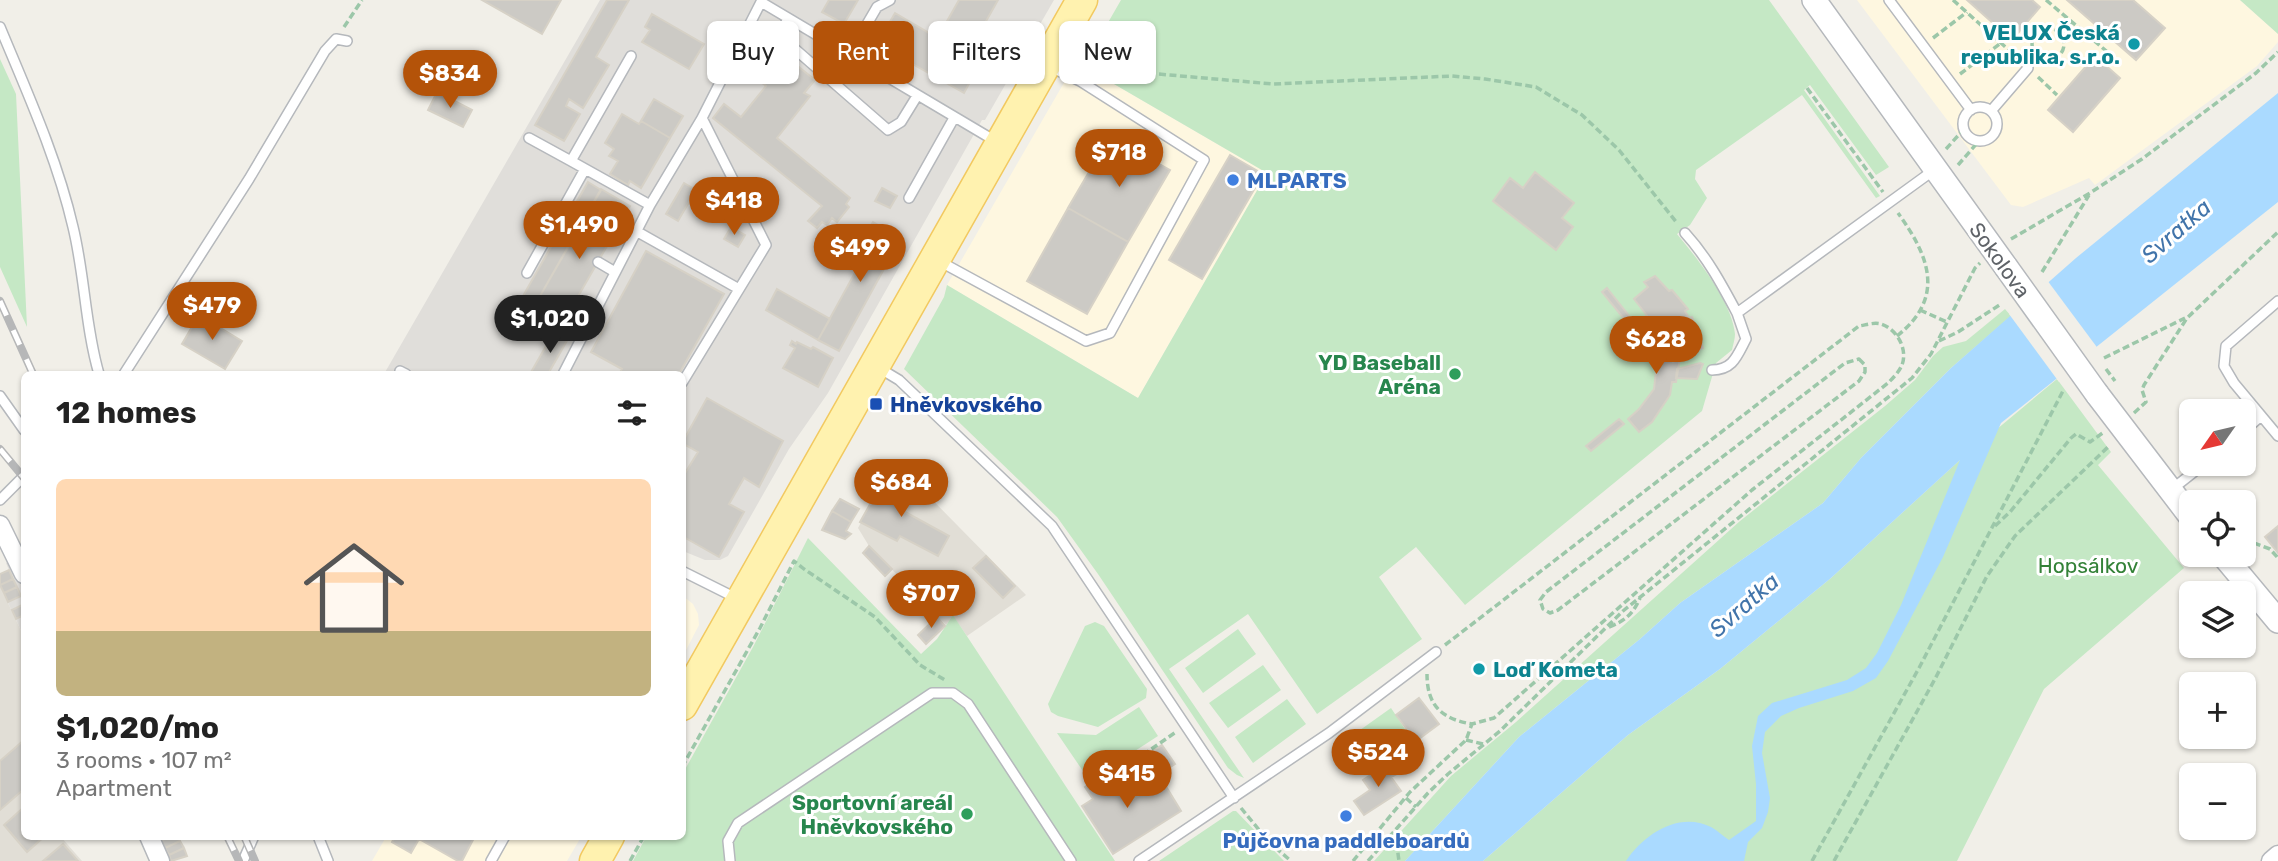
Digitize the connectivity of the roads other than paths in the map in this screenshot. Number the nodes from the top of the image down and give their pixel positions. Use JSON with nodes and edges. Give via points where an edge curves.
{"nodes":[{"id":1,"x":890,"y":0,"type":"edge"},
{"id":2,"x":1082,"y":0,"type":"edge"},
{"id":3,"x":1814,"y":0,"type":"edge"},
{"id":4,"x":1889,"y":0,"type":"edge"},
{"id":5,"x":759,"y":1,"type":"edge"},
{"id":6,"x":788,"y":18,"type":"junction"},
{"id":7,"x":869,"y":21,"type":"edge"},
{"id":8,"x":0,"y":27,"type":"edge"},
{"id":9,"x":813,"y":33,"type":"edge"},
{"id":10,"x":347,"y":41,"type":"dead end"},
{"id":11,"x":631,"y":56,"type":"dead end"},
{"id":12,"x":1045,"y":64,"type":"joint"},
{"id":13,"x":2028,"y":68,"type":"road end"},
{"id":14,"x":897,"y":84,"type":"edge"},
{"id":15,"x":1034,"y":84,"type":"edge"},
{"id":16,"x":917,"y":96,"type":"junction"},
{"id":17,"x":1971,"y":110,"type":"junction"},
{"id":18,"x":1991,"y":111,"type":"junction"},
{"id":19,"x":702,"y":118,"type":"junction"},
{"id":20,"x":954,"y":118,"type":"junction"},
{"id":21,"x":529,"y":138,"type":"dead end"},
{"id":22,"x":1000,"y":144,"type":"junction"},
{"id":23,"x":571,"y":161,"type":"junction"},
{"id":24,"x":1946,"y":166,"type":"junction"},
{"id":25,"x":585,"y":169,"type":"junction"},
{"id":26,"x":909,"y":198,"type":"dead end"},
{"id":27,"x":649,"y":205,"type":"junction"},
{"id":28,"x":636,"y":231,"type":"junction"},
{"id":29,"x":1685,"y":233,"type":"road end"},
{"id":30,"x":935,"y":258,"type":"junction"},
{"id":31,"x":598,"y":262,"type":"dead end"},
{"id":32,"x":615,"y":272,"type":"junction"},
{"id":33,"x":527,"y":273,"type":"dead end"},
{"id":34,"x":738,"y":289,"type":"junction"},
{"id":35,"x":2278,"y":301,"type":"edge"},
{"id":36,"x":1737,"y":313,"type":"junction"},
{"id":37,"x":567,"y":315,"type":"dead end"},
{"id":38,"x":587,"y":327,"type":"junction"},
{"id":39,"x":875,"y":365,"type":"junction"},
{"id":40,"x":1712,"y":370,"type":"dead end"},
{"id":41,"x":98,"y":371,"type":"edge"},
{"id":42,"x":126,"y":371,"type":"edge"},
{"id":43,"x":565,"y":371,"type":"edge"},
{"id":44,"x":686,"y":376,"type":"edge"},
{"id":45,"x":0,"y":396,"type":"edge"},
{"id":46,"x":2262,"y":416,"type":"junction"},
{"id":47,"x":2256,"y":421,"type":"edge"},
{"id":48,"x":21,"y":426,"type":"edge"},
{"id":49,"x":2278,"y":436,"type":"edge"},
{"id":50,"x":2189,"y":476,"type":"edge"},
{"id":51,"x":21,"y":479,"type":"edge"},
{"id":52,"x":2170,"y":492,"type":"junction"},
{"id":53,"x":0,"y":500,"type":"edge"},
{"id":54,"x":2179,"y":503,"type":"edge"},
{"id":55,"x":0,"y":525,"type":"edge"},
{"id":56,"x":2233,"y":567,"type":"edge"},
{"id":57,"x":21,"y":568,"type":"edge"},
{"id":58,"x":686,"y":573,"type":"edge"},
{"id":59,"x":741,"y":601,"type":"junction"},
{"id":60,"x":2278,"y":621,"type":"edge"},
{"id":61,"x":1436,"y":652,"type":"road end"},
{"id":62,"x":686,"y":698,"type":"edge"},
{"id":63,"x":1234,"y":798,"type":"junction"},
{"id":64,"x":151,"y":840,"type":"edge"},
{"id":65,"x":252,"y":840,"type":"edge"},
{"id":66,"x":319,"y":840,"type":"edge"},
{"id":67,"x":503,"y":840,"type":"edge"},
{"id":68,"x":607,"y":840,"type":"edge"},
{"id":69,"x":2278,"y":855,"type":"edge"},
{"id":70,"x":160,"y":861,"type":"edge"},
{"id":71,"x":243,"y":861,"type":"edge"},
{"id":72,"x":328,"y":861,"type":"edge"},
{"id":73,"x":491,"y":861,"type":"edge"},
{"id":74,"x":595,"y":861,"type":"edge"},
{"id":75,"x":730,"y":861,"type":"edge"},
{"id":76,"x":1071,"y":861,"type":"edge"},
{"id":77,"x":1139,"y":861,"type":"edge"},
{"id":78,"x":2271,"y":861,"type":"edge"}],
"edges":[{"from":1,"to":7,"type":"lane","via":[[877,7]]},
{"from":2,"to":12,"type":"main road"},
{"from":3,"to":24,"type":"street","name":"Sokolova"},
{"from":4,"to":17,"type":"lane"},
{"from":5,"to":6,"type":"lane"},
{"from":5,"to":19,"type":"lane"},
{"from":6,"to":9,"type":"lane"},
{"from":6,"to":16,"type":"lane","via":[[780,36],[888,130],[901,122]]},
{"from":8,"to":41,"type":"lane","via":[[63,189],[78,245]]},
{"from":10,"to":42,"type":"lane","via":[[336,39],[325,51]]},
{"from":11,"to":23,"type":"lane"},
{"from":12,"to":30,"type":"lane","via":[[1205,160],[1110,333],[1086,341]]},
{"from":13,"to":18,"type":"lane"},
{"from":14,"to":16,"type":"lane"},
{"from":15,"to":22,"type":"main road"},
{"from":16,"to":20,"type":"lane"},
{"from":17,"to":18,"type":"lane"},
{"from":17,"to":18,"type":"lane","via":[[1964,129],[1979,141],[1996,131],[1997,120]]},
{"from":19,"to":27,"type":"lane"},
{"from":19,"to":34,"type":"lane","via":[[766,245]]},
{"from":20,"to":22,"type":"lane"},
{"from":20,"to":26,"type":"lane"},
{"from":21,"to":23,"type":"lane"},
{"from":22,"to":30,"type":"main road"},
{"from":23,"to":25,"type":"lane"},
{"from":24,"to":36,"type":"lane"},
{"from":24,"to":52,"type":"street","name":"Sokolova","bridge":true,"via":[[2006,267]]},
{"from":25,"to":27,"type":"lane"},
{"from":25,"to":33,"type":"lane"},
{"from":27,"to":28,"type":"lane"},
{"from":28,"to":32,"type":"lane"},
{"from":28,"to":34,"type":"lane"},
{"from":29,"to":36,"type":"lane"},
{"from":30,"to":39,"type":"main road"},
{"from":31,"to":32,"type":"lane"},
{"from":32,"to":38,"type":"lane"},
{"from":34,"to":44,"type":"lane"},
{"from":35,"to":46,"type":"lane","via":[[2225,346],[2224,366]]},
{"from":36,"to":40,"type":"lane","via":[[1746,340],[1732,363],[1724,370]]},
{"from":37,"to":38,"type":"lane"},
{"from":38,"to":43,"type":"lane"},
{"from":39,"to":59,"type":"main road"},
{"from":39,"to":63,"type":"lane","via":[[899,380],[1052,526]]},
{"from":45,"to":48,"type":"lane"},
{"from":46,"to":47,"type":"lane"},
{"from":46,"to":49,"type":"lane"},
{"from":50,"to":52,"type":"lane"},
{"from":51,"to":53,"type":"lane"},
{"from":52,"to":54,"type":"street","name":"Sokolova"},
{"from":55,"to":57,"type":"street"},
{"from":56,"to":60,"type":"street"},
{"from":58,"to":59,"type":"lane"},
{"from":59,"to":62,"type":"main road"},
{"from":61,"to":63,"type":"lane"},
{"from":63,"to":77,"type":"lane"},
{"from":64,"to":70,"type":"street"},
{"from":65,"to":71,"type":"lane"},
{"from":66,"to":72,"type":"lane"},
{"from":67,"to":73,"type":"lane"},
{"from":68,"to":74,"type":"main road"},
{"from":69,"to":78,"type":"street"},
{"from":75,"to":76,"type":"lane","via":[[729,841],[738,823],[932,693],[953,693],[968,704]]}]}
